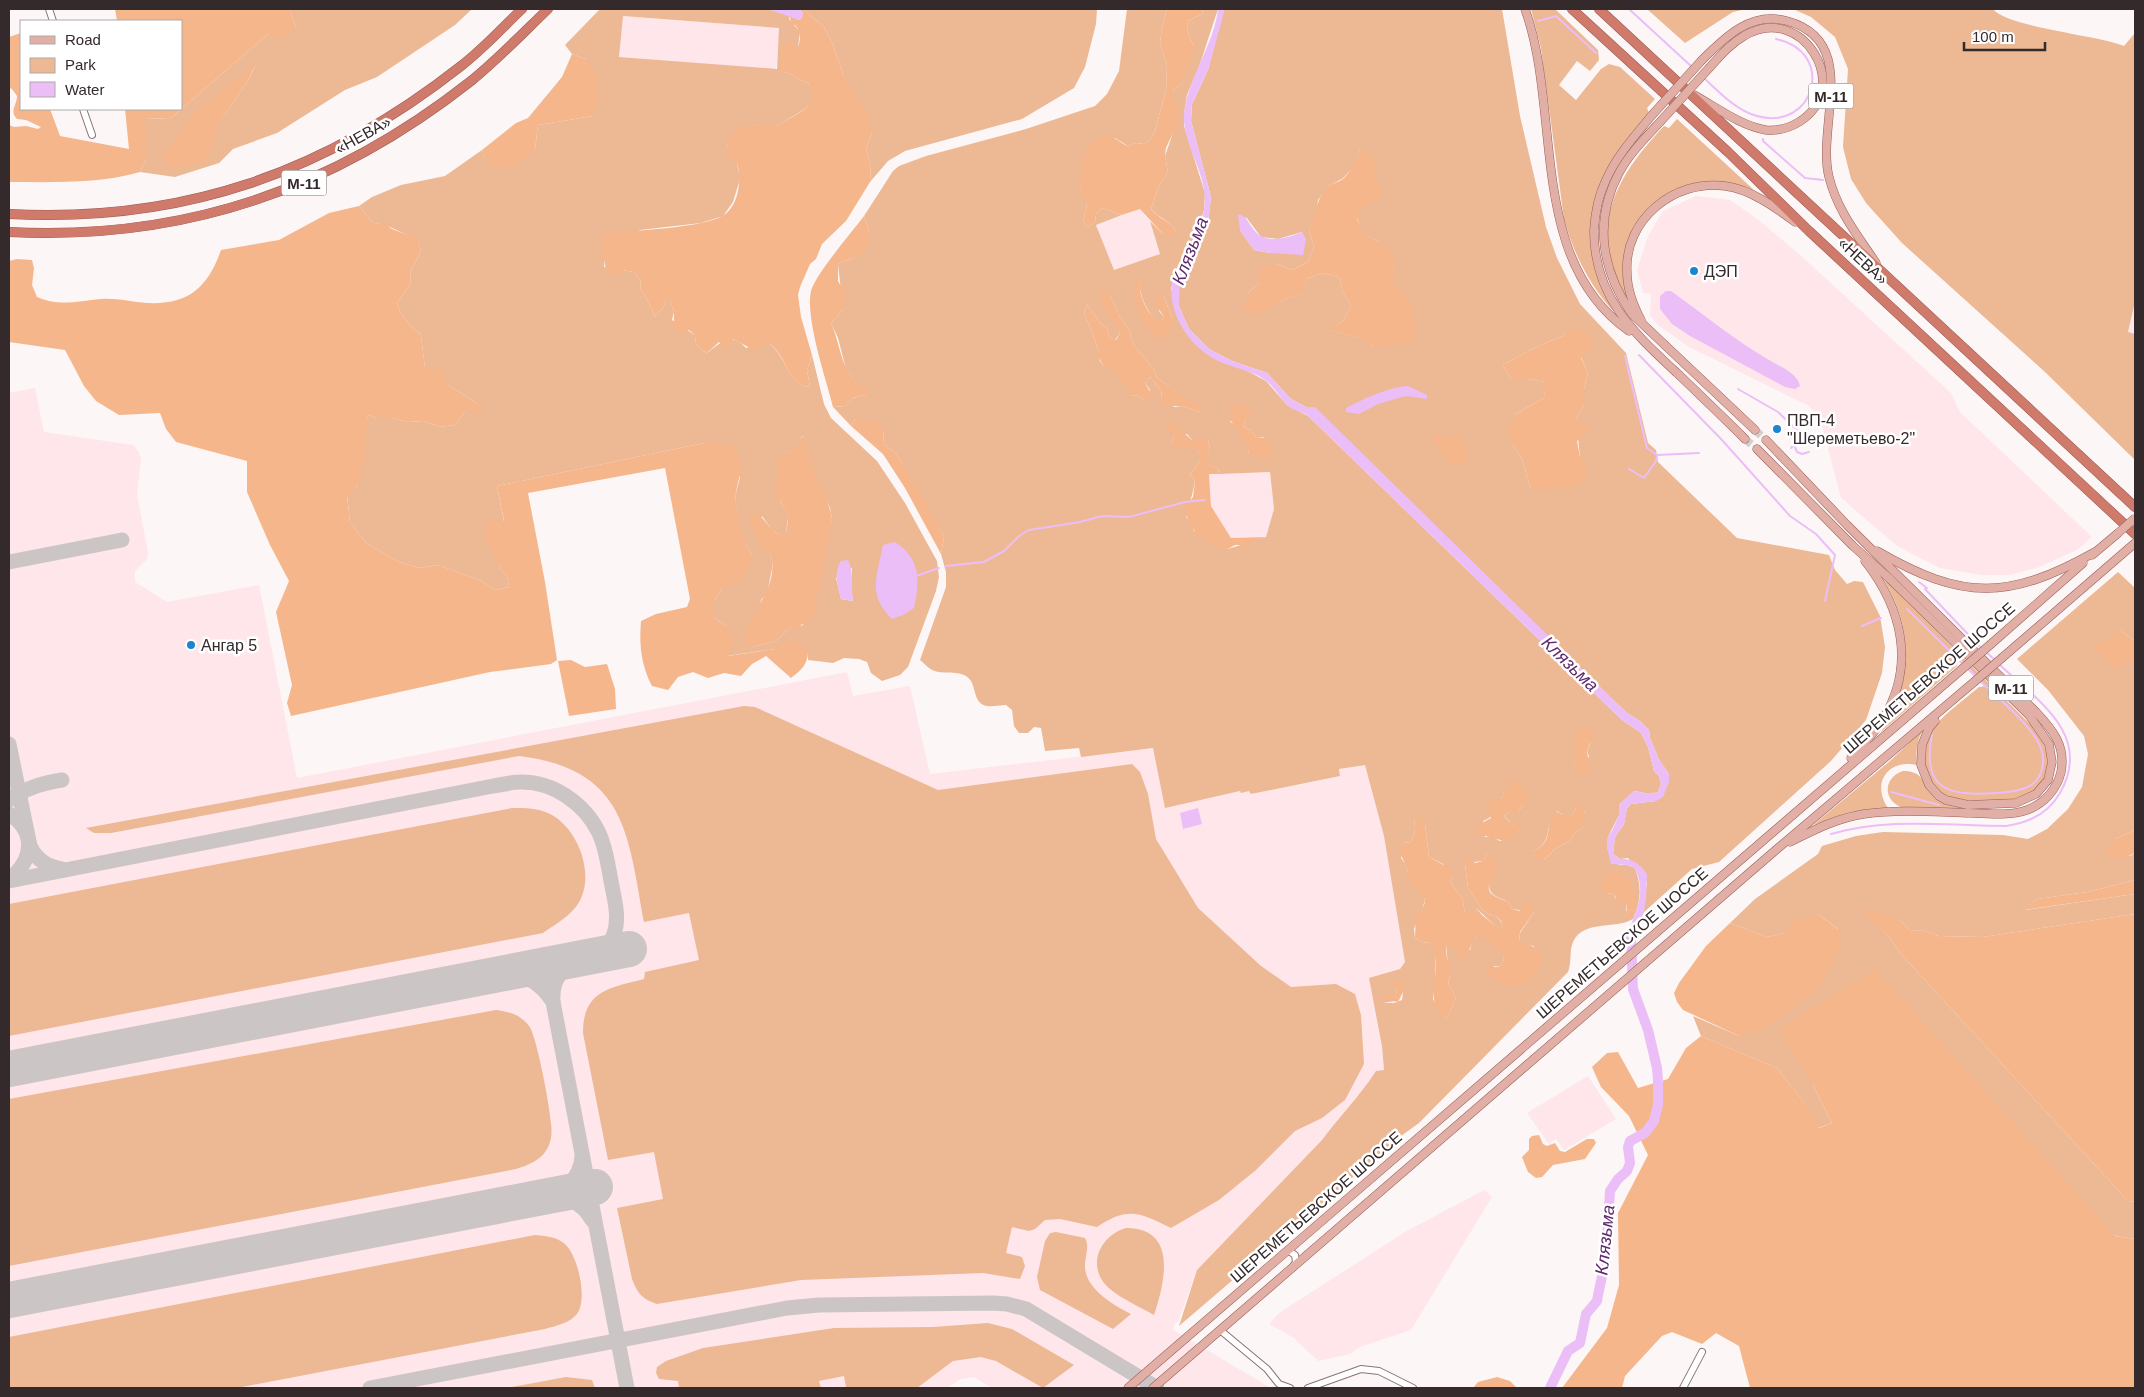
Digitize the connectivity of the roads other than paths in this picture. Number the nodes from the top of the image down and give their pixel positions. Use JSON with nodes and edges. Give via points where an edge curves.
{"nodes":[{"id":1,"x":522,"y":9,"type":"edge"},
{"id":2,"x":548,"y":9,"type":"edge"},
{"id":3,"x":1525,"y":9,"type":"edge"},
{"id":4,"x":1572,"y":9,"type":"edge"},
{"id":5,"x":1599,"y":9,"type":"edge"},
{"id":6,"x":1691,"y":93,"type":"junction"},
{"id":7,"x":83,"y":110,"type":"edge"},
{"id":8,"x":92,"y":135,"type":"dead end"},
{"id":9,"x":9,"y":214,"type":"edge"},
{"id":10,"x":1809,"y":231,"type":"junction"},
{"id":11,"x":9,"y":232,"type":"edge"},
{"id":12,"x":1884,"y":276,"type":"junction"},
{"id":13,"x":1645,"y":328,"type":"junction"},
{"id":14,"x":1640,"y":338,"type":"junction"},
{"id":15,"x":1755,"y":430,"type":"tunnel mouth"},
{"id":16,"x":1745,"y":439,"type":"tunnel mouth"},
{"id":17,"x":1766,"y":440,"type":"tunnel mouth"},
{"id":18,"x":1757,"y":449,"type":"tunnel mouth"},
{"id":19,"x":2135,"y":508,"type":"edge"},
{"id":20,"x":2135,"y":518,"type":"edge"},
{"id":21,"x":2135,"y":534,"type":"edge"},
{"id":22,"x":1867,"y":545,"type":"junction"},
{"id":23,"x":2132,"y":545,"type":"edge"},
{"id":24,"x":1852,"y":546,"type":"junction"},
{"id":25,"x":2095,"y":552,"type":"junction"},
{"id":26,"x":1949,"y":704,"type":"junction"},
{"id":27,"x":1831,"y":780,"type":"junction"},
{"id":28,"x":1777,"y":849,"type":"junction"},
{"id":29,"x":1282,"y":1254,"type":"junction"},
{"id":30,"x":1294,"y":1265,"type":"junction"},
{"id":31,"x":1220,"y":1330,"type":"junction"},
{"id":32,"x":1702,"y":1352,"type":"dead end"},
{"id":33,"x":1128,"y":1388,"type":"edge"},
{"id":34,"x":1152,"y":1388,"type":"edge"},
{"id":35,"x":1290,"y":1388,"type":"edge"},
{"id":36,"x":1308,"y":1388,"type":"edge"},
{"id":37,"x":1413,"y":1388,"type":"edge"},
{"id":38,"x":1683,"y":1388,"type":"edge"}],
"edges":[{"from":1,"to":9,"type":"highway","name":"«НЕВА»","number":"М-11","via":[[463,64],[419,98],[366,131],[274,176],[240,188],[150,208],[100,214]]},
{"from":2,"to":11,"type":"highway","name":"«НЕВА»","number":"М-11","via":[[473,80],[428,114],[381,144],[279,194],[192,219],[151,226],[101,232]]},
{"from":3,"to":14,"type":"main road","number":"М-11","via":[[1536,49],[1555,194],[1566,239],[1593,294],[1620,324]]},
{"from":4,"to":10,"type":"highway","name":"«НЕВА»","number":"М-11"},
{"from":5,"to":6,"type":"highway","name":"«НЕВА»","number":"М-11"},
{"from":6,"to":12,"type":"highway","name":"«НЕВА»","number":"М-11"},
{"from":6,"to":13,"type":"main road","number":"М-11","bridge":true,"via":[[1749,125],[1773,130],[1804,119],[1816,105],[1822,71],[1816,54],[1803,38],[1784,30],[1764,29],[1745,35],[1726,50],[1626,161],[1608,198],[1603,243],[1619,296]]},
{"from":7,"to":8,"type":"street"},
{"from":10,"to":13,"type":"main road","number":"М-11","via":[[1776,208],[1744,191],[1726,186],[1705,185],[1662,201],[1638,226],[1628,255],[1628,286]]},
{"from":10,"to":21,"type":"highway","name":"«НЕВА»","number":"М-11"},
{"from":12,"to":14,"type":"main road","number":"М-11","bridge":true,"via":[[1844,214],[1832,189],[1826,152],[1832,78],[1828,58],[1806,29],[1784,20],[1762,19],[1729,34],[1702,60],[1619,156],[1600,195],[1594,222],[1597,261],[1604,287],[1617,311]]},
{"from":12,"to":19,"type":"highway","name":"«НЕВА»","number":"М-11"},
{"from":13,"to":15,"type":"main road","number":"М-11"},
{"from":14,"to":16,"type":"main road","number":"М-11"},
{"from":17,"to":22,"type":"main road","number":"М-11"},
{"from":18,"to":24,"type":"main road","number":"М-11"},
{"from":20,"to":25,"type":"main road","name":"ШЕРЕМЕТЬЕВСКОЕ ШОССЕ","bridge":true},
{"from":22,"to":25,"type":"main road","number":"М-11","via":[[1936,581],[1988,589],[2034,581]]},
{"from":22,"to":28,"type":"main road","number":"М-11","via":[[2049,725],[2062,753],[2060,775],[2045,800],[2028,810],[1999,814],[1865,814],[1837,820]]},
{"from":23,"to":26,"type":"main road","name":"ШЕРЕМЕТЬЕВСКОЕ ШОССЕ","bridge":true},
{"from":24,"to":26,"type":"main road","number":"М-11","via":[[1890,579],[2042,731],[2049,744],[2052,762],[2042,787],[2027,800],[1999,805],[1961,804],[1939,796],[1926,779],[1921,753],[1929,728]]},
{"from":24,"to":27,"type":"main road","number":"М-11","via":[[1875,574],[1892,606],[1900,634],[1901,667],[1898,684],[1883,720]]},
{"from":25,"to":27,"type":"main road","name":"ШЕРЕМЕТЬЕВСКОЕ ШОССЕ","bridge":true},
{"from":26,"to":28,"type":"main road","name":"ШЕРЕМЕТЬЕВСКОЕ ШОССЕ"},
{"from":27,"to":29,"type":"main road","name":"ШЕРЕМЕТЬЕВСКОЕ ШОССЕ"},
{"from":28,"to":30,"type":"main road","name":"ШЕРЕМЕТЬЕВСКОЕ ШОССЕ"},
{"from":29,"to":30,"type":"street","via":[[1293,1252],[1296,1258]]},
{"from":29,"to":33,"type":"main road","name":"ШЕРЕМЕТЬЕВСКОЕ ШОССЕ"},
{"from":30,"to":31,"type":"main road","name":"ШЕРЕМЕТЬЕВСКОЕ ШОССЕ"},
{"from":31,"to":34,"type":"main road","name":"ШЕРЕМЕТЬЕВСКОЕ ШОССЕ"},
{"from":31,"to":35,"type":"street","via":[[1267,1369],[1279,1384]]},
{"from":32,"to":38,"type":"street"},
{"from":36,"to":37,"type":"street","via":[[1360,1369],[1379,1371]]}]}
